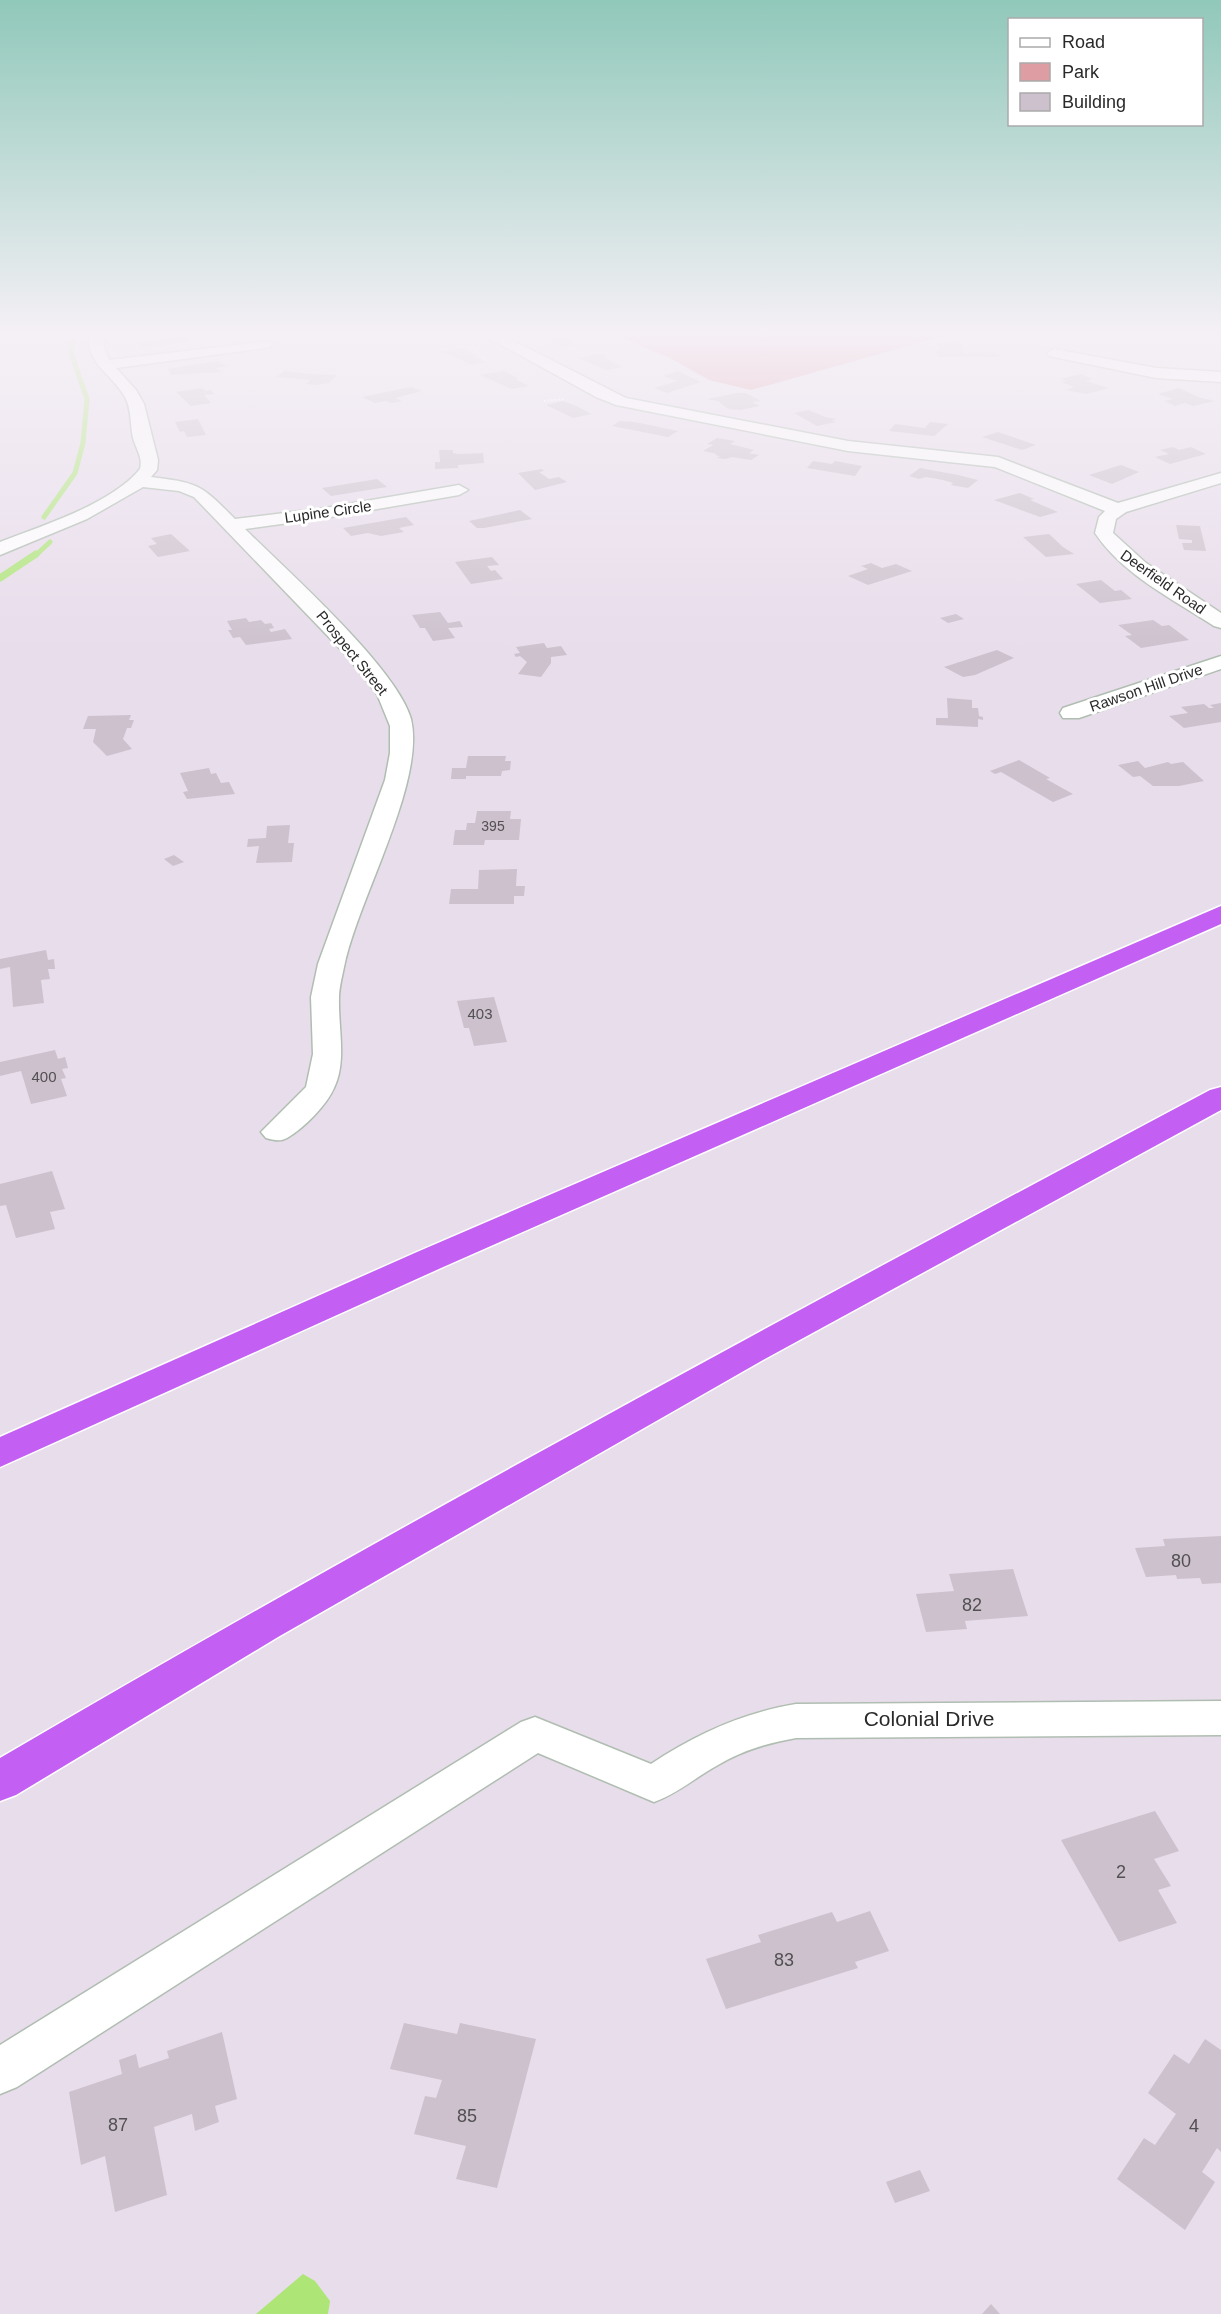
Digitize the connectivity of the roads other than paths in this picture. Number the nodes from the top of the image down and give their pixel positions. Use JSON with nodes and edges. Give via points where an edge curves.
{"nodes":[{"id":1,"x":142,"y":439,"type":"edge"},
{"id":2,"x":812,"y":439,"type":"edge"},
{"id":3,"x":1221,"y":478,"type":"edge"},
{"id":4,"x":139,"y":481,"type":"junction"},
{"id":5,"x":459,"y":490,"type":"dead end"},
{"id":6,"x":1117,"y":509,"type":"junction"},
{"id":7,"x":232,"y":525,"type":"junction"},
{"id":8,"x":0,"y":549,"type":"edge"},
{"id":9,"x":1221,"y":622,"type":"edge"},
{"id":10,"x":1221,"y":662,"type":"edge"},
{"id":11,"x":1071,"y":713,"type":"dead end"},
{"id":12,"x":1221,"y":914,"type":"edge"},
{"id":13,"x":1221,"y":1097,"type":"edge"},
{"id":14,"x":276,"y":1132,"type":"dead end"},
{"id":15,"x":0,"y":1453,"type":"edge"},
{"id":16,"x":1221,"y":1718,"type":"edge"},
{"id":17,"x":0,"y":1781,"type":"edge"},
{"id":18,"x":0,"y":2071,"type":"edge"}],
"edges":[{"from":1,"to":4,"type":"street","via":[[150,461],[146,475]]},
{"from":2,"to":6,"type":"street","via":[[991,460]]},
{"from":3,"to":6,"type":"street"},
{"from":4,"to":7,"type":"street","name":"Prospect Street","via":[[194,489]]},
{"from":4,"to":8,"type":"street","via":[[102,504]]},
{"from":5,"to":7,"type":"street","name":"Lupine Circle"},
{"from":6,"to":9,"type":"street","name":"Deerfield Road","via":[[1106,521],[1104,533],[1109,542]]},
{"from":7,"to":14,"type":"street","name":"Prospect Street","via":[[301,592],[363,663],[396,708],[402,735],[396,780],[331,964],[325,997],[327,1054],[322,1080],[308,1104]]},
{"from":10,"to":11,"type":"street","name":"Rawson Hill Drive"},
{"from":12,"to":15,"type":"highway"},
{"from":13,"to":17,"type":"highway","via":[[750,1351],[263,1625]]},
{"from":16,"to":18,"type":"street","name":"Colonial Drive","via":[[796,1721],[760,1727],[724,1740],[654,1784],[535,1734]]}]}
